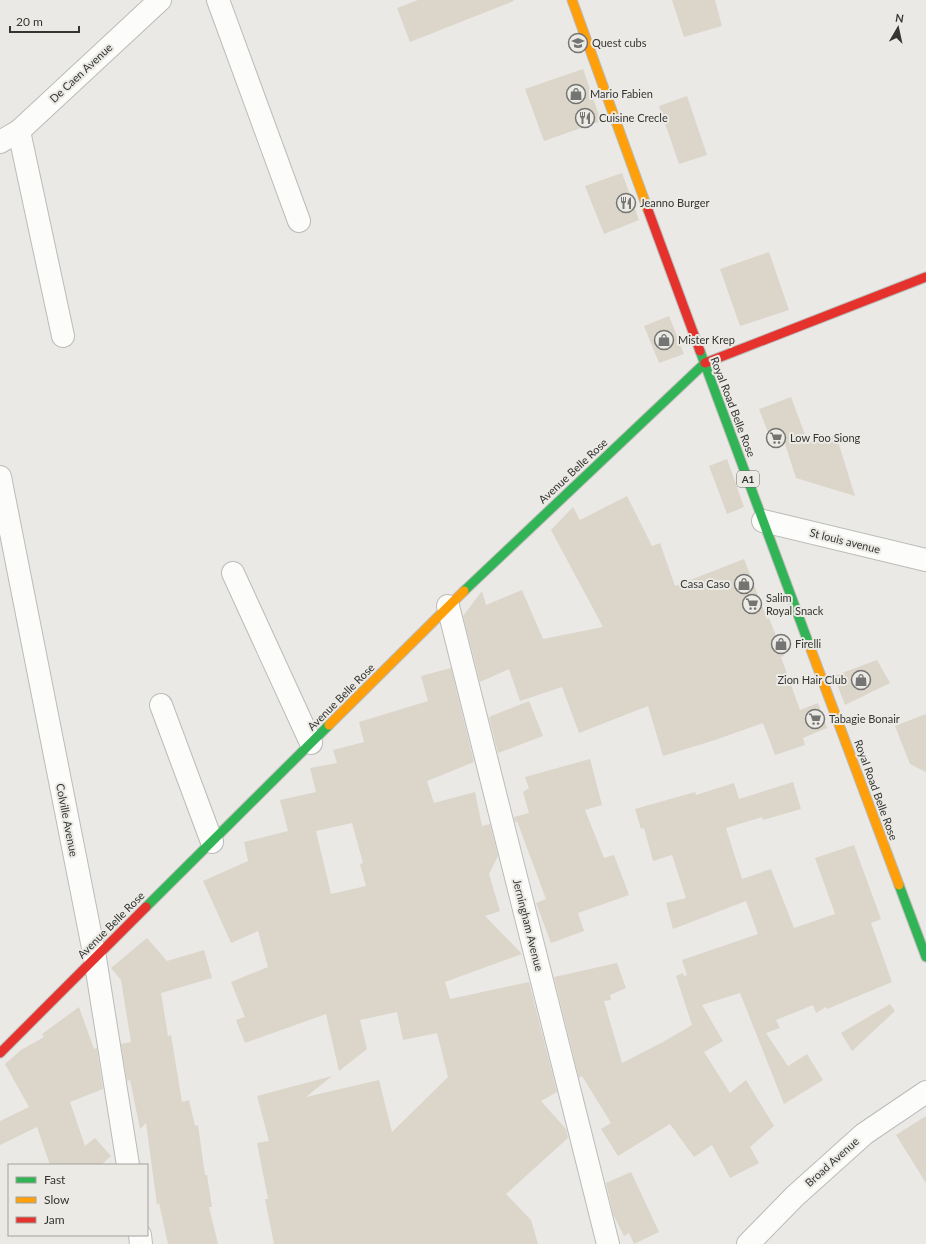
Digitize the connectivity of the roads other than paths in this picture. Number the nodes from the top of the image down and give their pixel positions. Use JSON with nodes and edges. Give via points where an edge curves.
{"nodes":[{"id":1,"x":160,"y":0,"type":"edge"},
{"id":2,"x":218,"y":0,"type":"edge"},
{"id":3,"x":572,"y":0,"type":"edge"},
{"id":4,"x":19,"y":131,"type":"junction"},
{"id":5,"x":0,"y":142,"type":"edge"},
{"id":6,"x":299,"y":221,"type":"dead end"},
{"id":7,"x":926,"y":277,"type":"edge"},
{"id":8,"x":63,"y":336,"type":"dead end"},
{"id":9,"x":704,"y":364,"type":"junction"},
{"id":10,"x":0,"y":476,"type":"edge"},
{"id":11,"x":764,"y":521,"type":"junction"},
{"id":12,"x":6,"y":546,"type":"edge"},
{"id":13,"x":926,"y":560,"type":"edge"},
{"id":14,"x":233,"y":573,"type":"dead end"},
{"id":15,"x":448,"y":606,"type":"junction"},
{"id":16,"x":161,"y":705,"type":"dead end"},
{"id":17,"x":311,"y":743,"type":"junction"},
{"id":18,"x":212,"y":842,"type":"junction"},
{"id":19,"x":926,"y":957,"type":"edge"},
{"id":20,"x":95,"y":958,"type":"junction"},
{"id":21,"x":0,"y":1053,"type":"edge"},
{"id":22,"x":926,"y":1092,"type":"edge"},
{"id":23,"x":128,"y":1164,"type":"edge"},
{"id":24,"x":608,"y":1244,"type":"edge"},
{"id":25,"x":748,"y":1244,"type":"edge"}],
"edges":[{"from":1,"to":4,"type":"street","name":"De Caen Avenue"},
{"from":2,"to":6,"type":"street"},
{"from":3,"to":9,"type":"street","name":"Royal Road Belle Rose","number":"A1"},
{"from":4,"to":5,"type":"street","name":"De Caen Avenue"},
{"from":4,"to":8,"type":"street"},
{"from":7,"to":9,"type":"street"},
{"from":9,"to":11,"type":"street","name":"Royal Road Belle Rose","number":"A1"},
{"from":9,"to":15,"type":"street","name":"Avenue Belle Rose"},
{"from":10,"to":12,"type":"street","name":"Colville Avenue"},
{"from":11,"to":13,"type":"street","name":"St louis avenue"},
{"from":11,"to":19,"type":"street","name":"Royal Road Belle Rose","number":"A1"},
{"from":12,"to":20,"type":"street","name":"Colville Avenue"},
{"from":14,"to":17,"type":"street"},
{"from":15,"to":17,"type":"street","name":"Avenue Belle Rose"},
{"from":15,"to":24,"type":"street","name":"Jerningham Avenue"},
{"from":16,"to":18,"type":"street"},
{"from":17,"to":18,"type":"street","name":"Avenue Belle Rose"},
{"from":18,"to":20,"type":"street","name":"Avenue Belle Rose"},
{"from":20,"to":21,"type":"street","name":"Avenue Belle Rose"},
{"from":20,"to":23,"type":"street","name":"Colville Avenue"},
{"from":22,"to":25,"type":"street","name":"Broad Avenue","via":[[864,1134],[795,1196]]}]}
